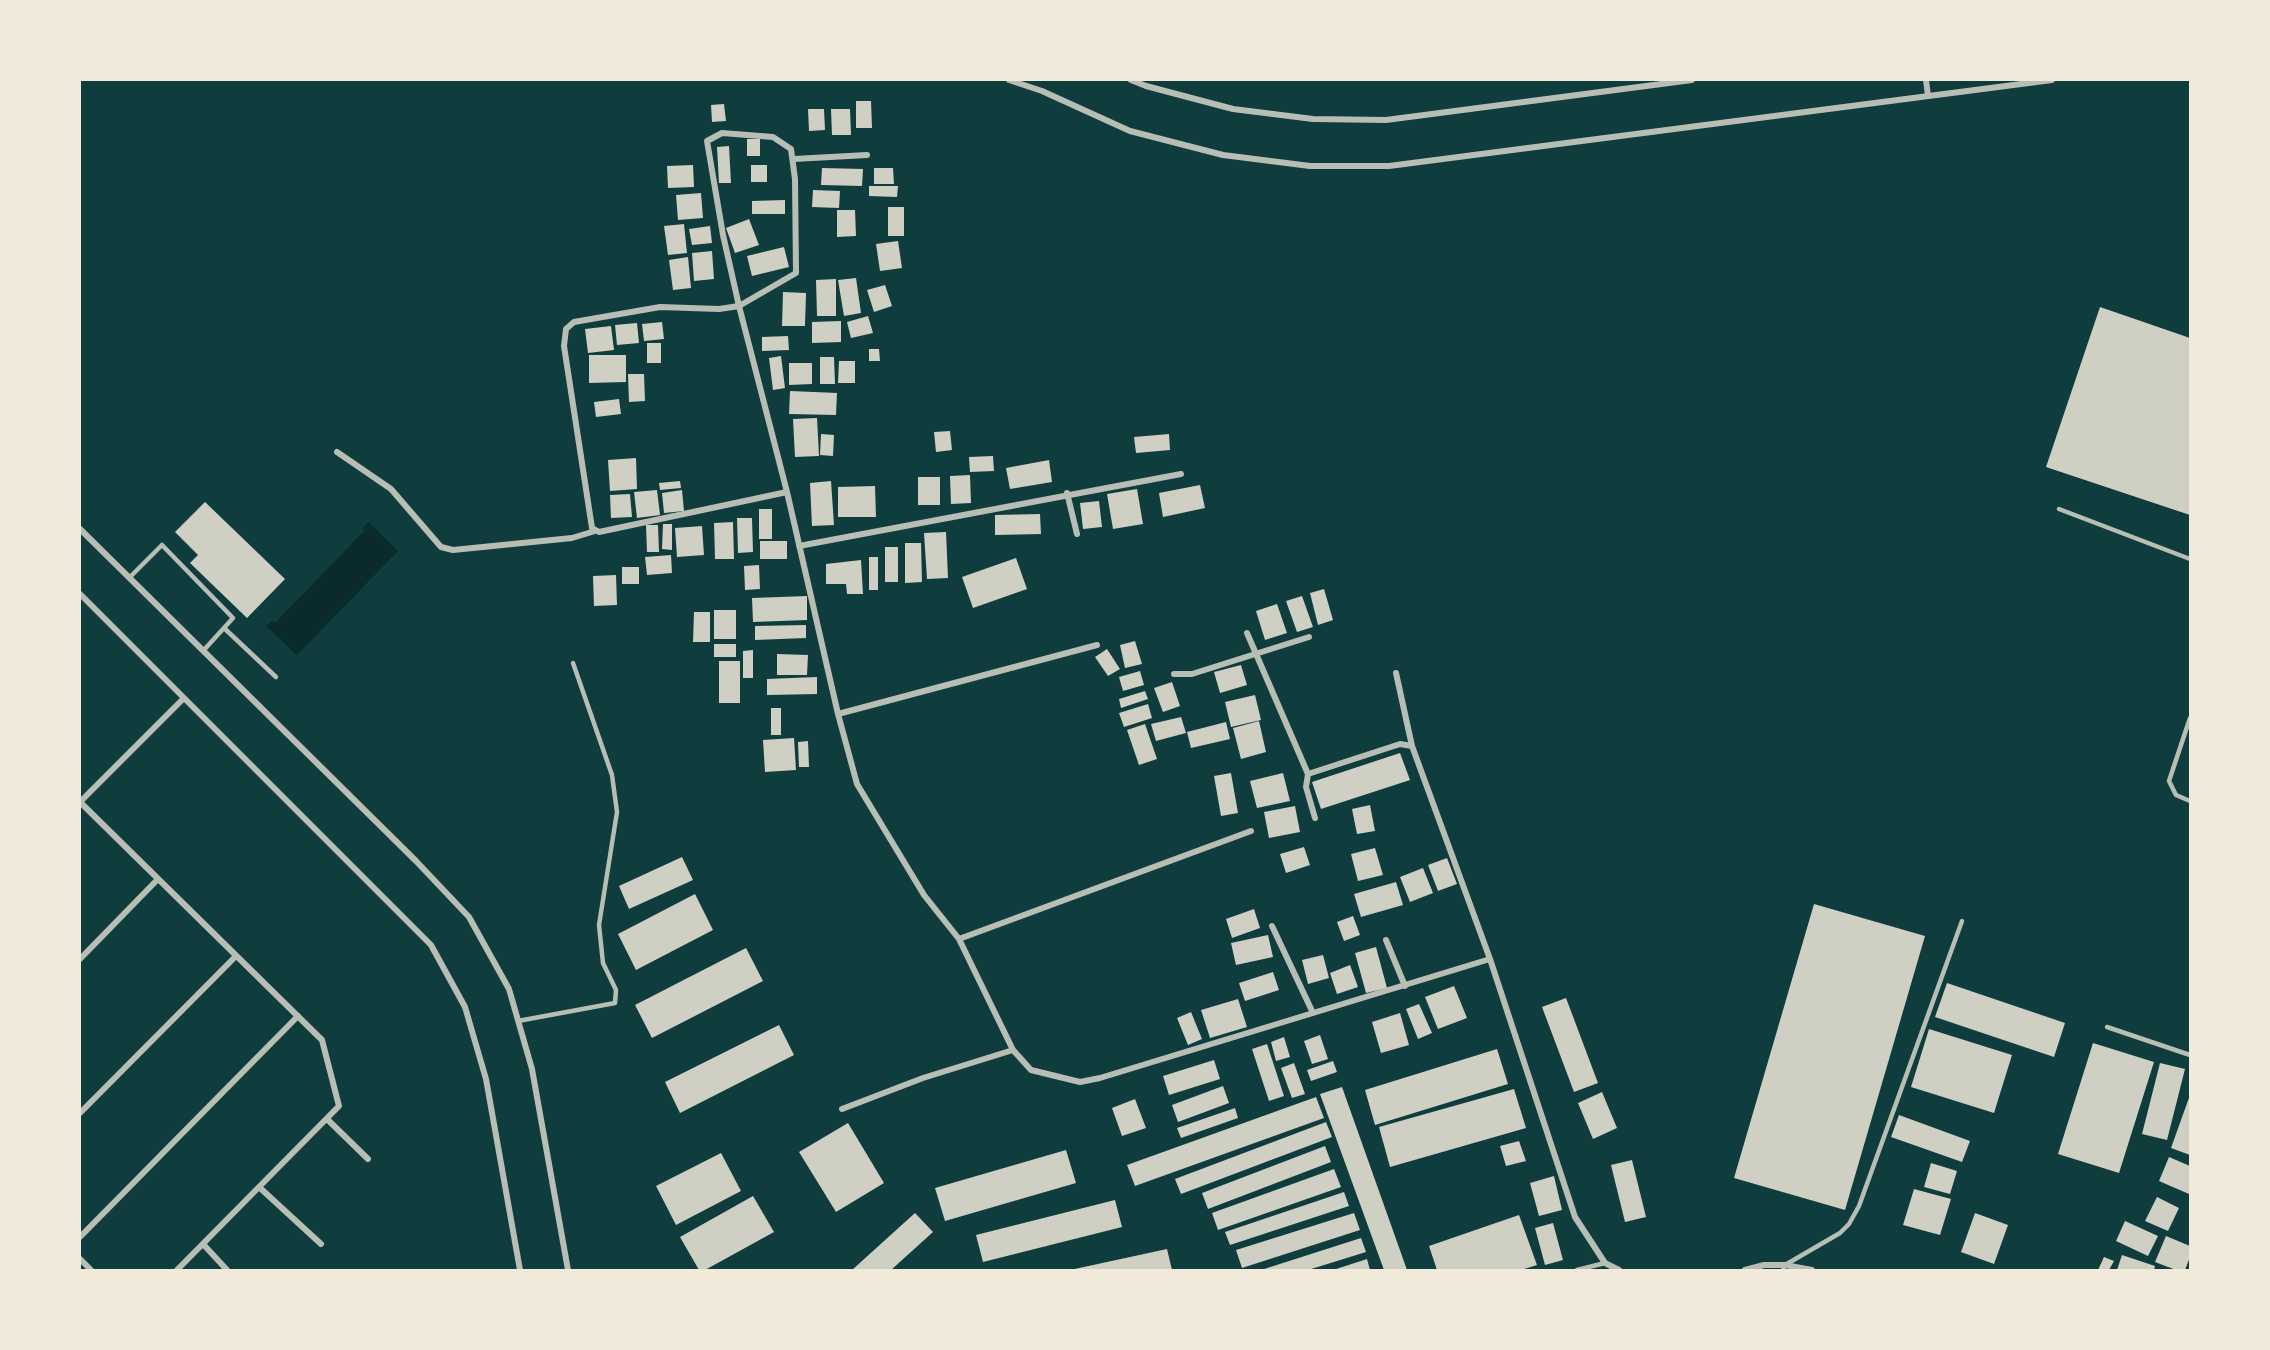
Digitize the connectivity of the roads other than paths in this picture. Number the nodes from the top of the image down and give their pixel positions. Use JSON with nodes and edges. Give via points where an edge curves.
{"nodes":[{"id":1,"x":1010,"y":80,"type":"edge"},
{"id":2,"x":1131,"y":80,"type":"edge"},
{"id":3,"x":1692,"y":80,"type":"edge"},
{"id":4,"x":1926,"y":80,"type":"edge"},
{"id":5,"x":2052,"y":80,"type":"edge"},
{"id":6,"x":1928,"y":96,"type":"junction"},
{"id":7,"x":867,"y":155,"type":"dead end"},
{"id":8,"x":794,"y":159,"type":"junction"},
{"id":9,"x":739,"y":306,"type":"junction"},
{"id":10,"x":337,"y":452,"type":"dead end"},
{"id":11,"x":1181,"y":474,"type":"dead end"},
{"id":12,"x":787,"y":492,"type":"junction"},
{"id":13,"x":1067,"y":493,"type":"junction"},
{"id":14,"x":2059,"y":508,"type":"dead end"},
{"id":15,"x":80,"y":529,"type":"edge"},
{"id":16,"x":595,"y":531,"type":"junction"},
{"id":17,"x":1077,"y":534,"type":"dead end"},
{"id":18,"x":799,"y":546,"type":"junction"},
{"id":19,"x":2190,"y":559,"type":"edge"},
{"id":20,"x":129,"y":578,"type":"junction"},
{"id":21,"x":80,"y":594,"type":"edge"},
{"id":22,"x":224,"y":628,"type":"junction"},
{"id":23,"x":1247,"y":633,"type":"dead end"},
{"id":24,"x":1309,"y":637,"type":"dead end"},
{"id":25,"x":1097,"y":645,"type":"dead end"},
{"id":26,"x":203,"y":651,"type":"junction"},
{"id":27,"x":1255,"y":655,"type":"junction"},
{"id":28,"x":573,"y":663,"type":"dead end"},
{"id":29,"x":1396,"y":673,"type":"dead end"},
{"id":30,"x":1174,"y":674,"type":"dead end"},
{"id":31,"x":276,"y":677,"type":"dead end"},
{"id":32,"x":184,"y":698,"type":"junction"},
{"id":33,"x":838,"y":714,"type":"junction"},
{"id":34,"x":2190,"y":718,"type":"edge"},
{"id":35,"x":1412,"y":746,"type":"junction"},
{"id":36,"x":1308,"y":774,"type":"junction"},
{"id":37,"x":2190,"y":801,"type":"edge"},
{"id":38,"x":80,"y":802,"type":"edge"},
{"id":39,"x":1316,"y":818,"type":"dead end"},
{"id":40,"x":1251,"y":831,"type":"dead end"},
{"id":41,"x":158,"y":879,"type":"junction"},
{"id":42,"x":1962,"y":921,"type":"dead end"},
{"id":43,"x":1272,"y":926,"type":"dead end"},
{"id":44,"x":959,"y":939,"type":"junction"},
{"id":45,"x":1386,"y":940,"type":"dead end"},
{"id":46,"x":236,"y":956,"type":"junction"},
{"id":47,"x":80,"y":959,"type":"edge"},
{"id":48,"x":1490,"y":959,"type":"junction"},
{"id":49,"x":1405,"y":986,"type":"junction"},
{"id":50,"x":1313,"y":1013,"type":"junction"},
{"id":51,"x":298,"y":1016,"type":"junction"},
{"id":52,"x":518,"y":1021,"type":"junction"},
{"id":53,"x":2107,"y":1027,"type":"dead end"},
{"id":54,"x":1013,"y":1050,"type":"junction"},
{"id":55,"x":2190,"y":1055,"type":"edge"},
{"id":56,"x":842,"y":1109,"type":"dead end"},
{"id":57,"x":80,"y":1113,"type":"edge"},
{"id":58,"x":327,"y":1119,"type":"junction"},
{"id":59,"x":368,"y":1160,"type":"dead end"},
{"id":60,"x":259,"y":1187,"type":"junction"},
{"id":61,"x":80,"y":1237,"type":"edge"},
{"id":62,"x":203,"y":1244,"type":"junction"},
{"id":63,"x":321,"y":1244,"type":"dead end"},
{"id":64,"x":80,"y":1259,"type":"edge"},
{"id":65,"x":1605,"y":1263,"type":"junction"},
{"id":66,"x":1784,"y":1268,"type":"edge"},
{"id":67,"x":91,"y":1270,"type":"edge"},
{"id":68,"x":177,"y":1270,"type":"edge"},
{"id":69,"x":227,"y":1270,"type":"edge"},
{"id":70,"x":520,"y":1270,"type":"edge"},
{"id":71,"x":567,"y":1270,"type":"edge"},
{"id":72,"x":1577,"y":1270,"type":"edge"},
{"id":73,"x":1619,"y":1270,"type":"edge"},
{"id":74,"x":1745,"y":1270,"type":"edge"},
{"id":75,"x":1812,"y":1270,"type":"edge"}],
"edges":[{"from":1,"to":6,"type":"street","via":[[1130,131],[1223,155],[1310,166],[1389,166]]},
{"from":2,"to":3,"type":"street","via":[[1233,109],[1314,119],[1376,120]]},
{"from":4,"to":6,"type":"street"},
{"from":5,"to":6,"type":"street"},
{"from":7,"to":8,"type":"street"},
{"from":8,"to":9,"type":"street","via":[[796,273]]},
{"from":8,"to":9,"type":"street","via":[[791,149],[773,137],[722,133],[707,141]]},
{"from":9,"to":12,"type":"street"},
{"from":9,"to":16,"type":"street","via":[[660,307],[574,322],[566,329],[564,346]]},
{"from":10,"to":16,"type":"street","via":[[391,489],[441,547],[453,550],[572,538]]},
{"from":11,"to":13,"type":"street"},
{"from":12,"to":16,"type":"street"},
{"from":12,"to":18,"type":"street"},
{"from":13,"to":17,"type":"street"},
{"from":13,"to":18,"type":"street"},
{"from":14,"to":19,"type":"lane"},
{"from":15,"to":20,"type":"street"},
{"from":18,"to":33,"type":"street"},
{"from":20,"to":22,"type":"lane","via":[[162,545],[233,618]]},
{"from":20,"to":26,"type":"street"},
{"from":21,"to":32,"type":"street"},
{"from":22,"to":26,"type":"lane"},
{"from":22,"to":31,"type":"lane"},
{"from":23,"to":27,"type":"street"},
{"from":24,"to":27,"type":"street"},
{"from":25,"to":33,"type":"street"},
{"from":26,"to":52,"type":"street","via":[[469,917],[509,989]]},
{"from":27,"to":30,"type":"street","via":[[1192,674]]},
{"from":27,"to":36,"type":"street"},
{"from":28,"to":52,"type":"lane","via":[[612,775],[617,812],[599,925],[603,963],[616,990],[615,1003]]},
{"from":29,"to":35,"type":"street"},
{"from":32,"to":38,"type":"street"},
{"from":32,"to":70,"type":"street","via":[[431,945],[465,1007],[486,1080]]},
{"from":33,"to":44,"type":"street","via":[[857,784],[924,895]]},
{"from":34,"to":37,"type":"lane","via":[[2169,781],[2176,795]]},
{"from":35,"to":36,"type":"street","via":[[1400,744]]},
{"from":35,"to":48,"type":"street"},
{"from":36,"to":39,"type":"street","via":[[1306,787]]},
{"from":38,"to":41,"type":"street"},
{"from":40,"to":44,"type":"street"},
{"from":41,"to":46,"type":"street"},
{"from":41,"to":47,"type":"street"},
{"from":42,"to":66,"type":"lane","via":[[1859,1206],[1840,1233]]},
{"from":43,"to":50,"type":"street"},
{"from":44,"to":54,"type":"street"},
{"from":45,"to":49,"type":"street"},
{"from":46,"to":51,"type":"street"},
{"from":46,"to":57,"type":"street"},
{"from":48,"to":49,"type":"street"},
{"from":48,"to":65,"type":"street","via":[[1575,1217]]},
{"from":49,"to":50,"type":"street"},
{"from":50,"to":54,"type":"street","via":[[1080,1082],[1031,1070]]},
{"from":51,"to":58,"type":"street","via":[[322,1040],[339,1106]]},
{"from":51,"to":61,"type":"street"},
{"from":52,"to":71,"type":"street","via":[[532,1069]]},
{"from":53,"to":55,"type":"lane"},
{"from":54,"to":56,"type":"street"},
{"from":58,"to":59,"type":"street"},
{"from":58,"to":60,"type":"street"},
{"from":60,"to":62,"type":"street"},
{"from":60,"to":63,"type":"street"},
{"from":62,"to":68,"type":"street"},
{"from":62,"to":69,"type":"street"},
{"from":64,"to":67,"type":"street"},
{"from":65,"to":72,"type":"lane"},
{"from":65,"to":73,"type":"street"},
{"from":66,"to":74,"type":"street","via":[[1764,1265]]},
{"from":66,"to":75,"type":"street"}]}
